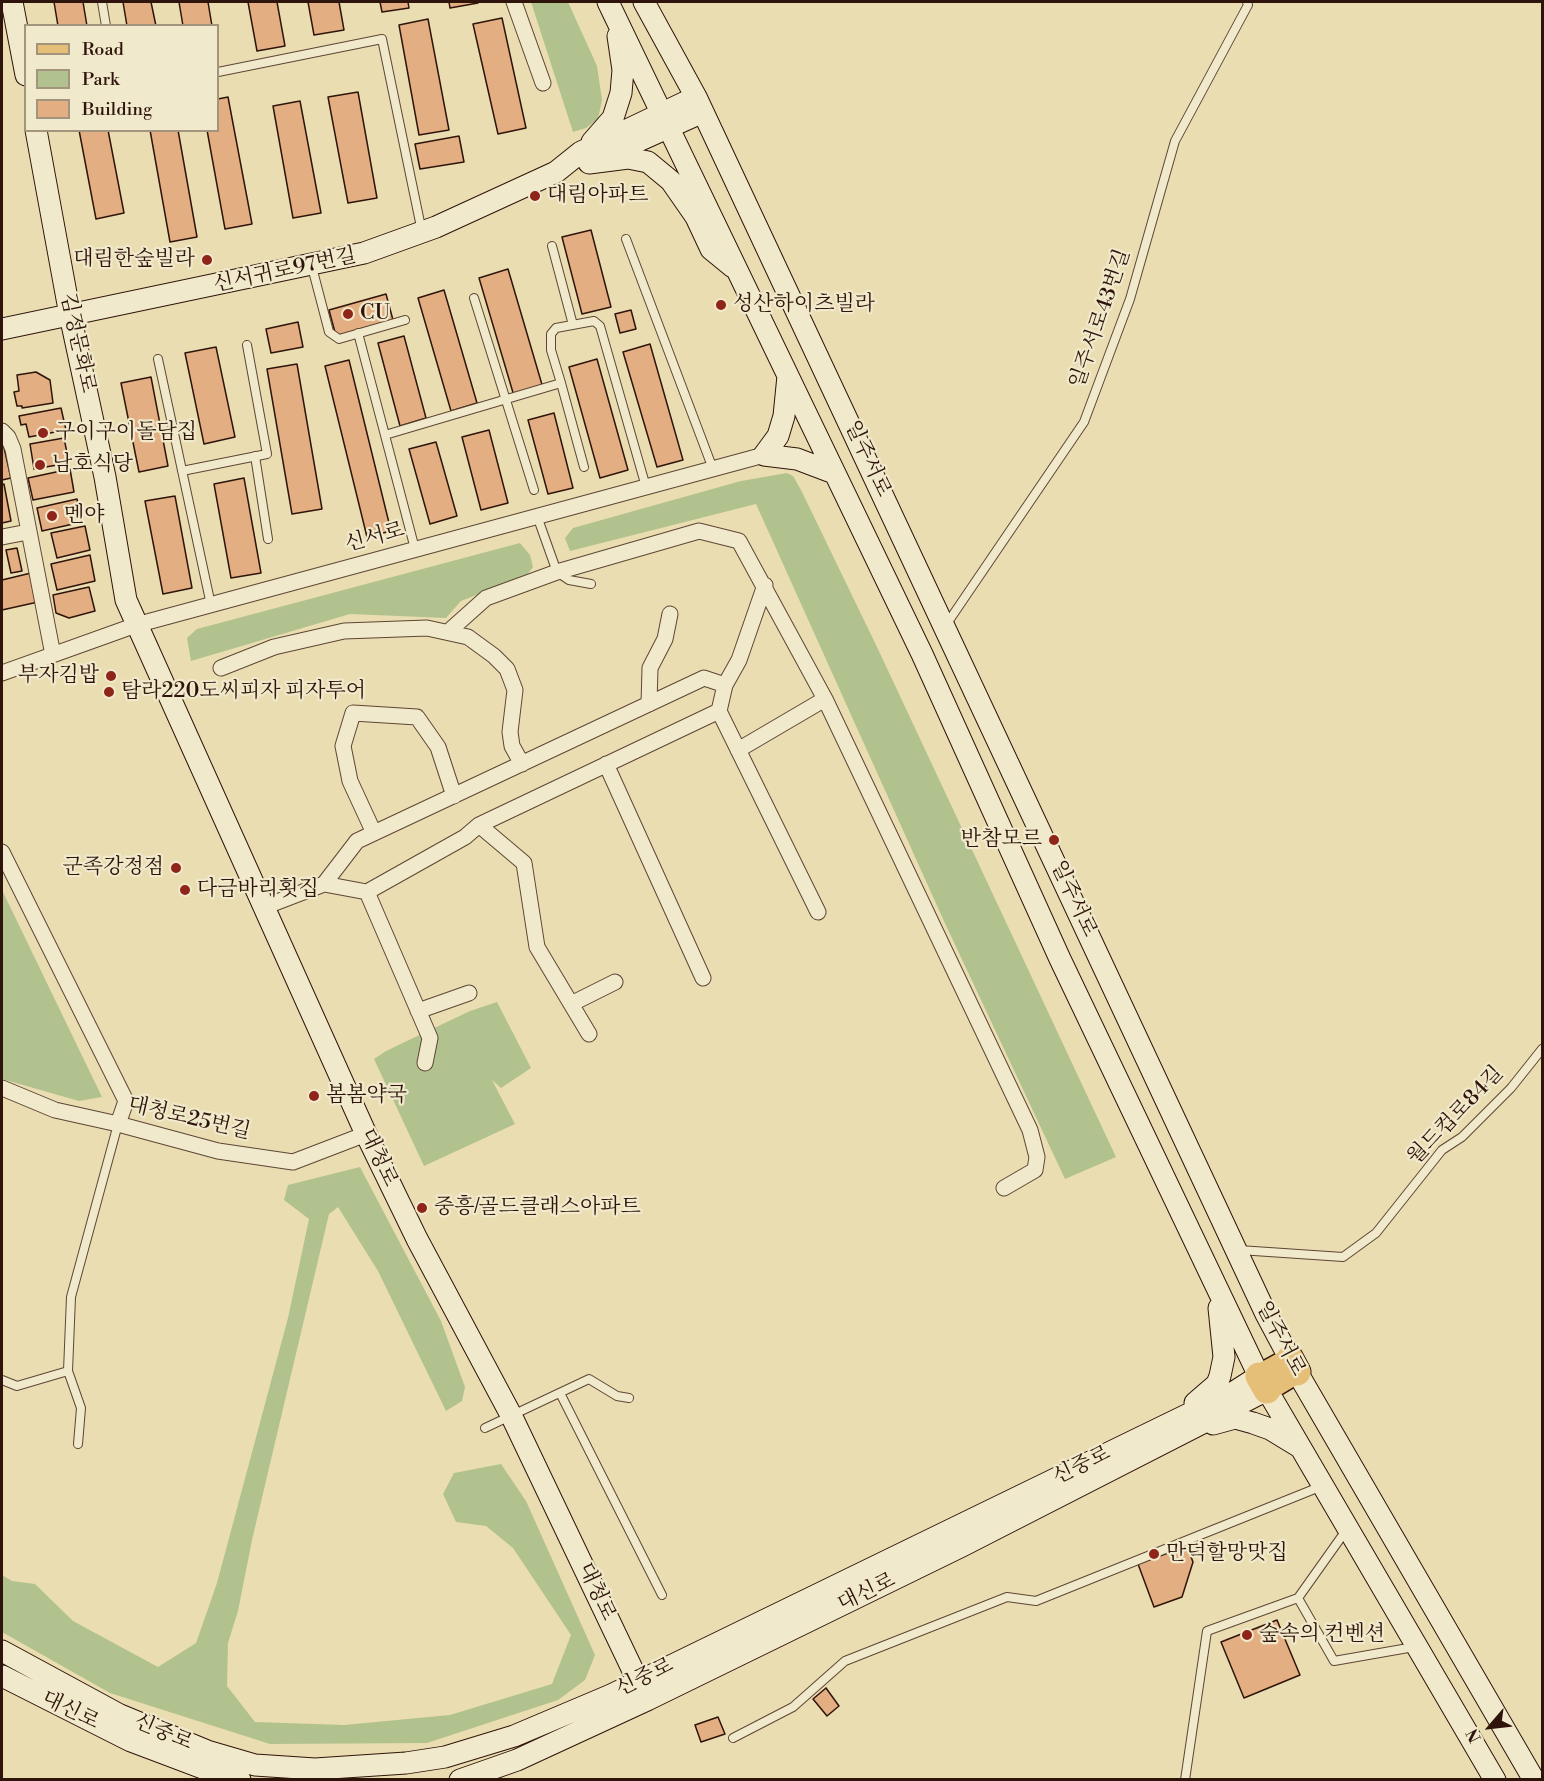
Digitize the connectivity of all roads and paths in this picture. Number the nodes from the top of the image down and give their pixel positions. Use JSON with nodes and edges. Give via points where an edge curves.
{"nodes":[{"id":1,"x":12,"y":2,"type":"edge"},
{"id":2,"x":102,"y":2,"type":"edge"},
{"id":3,"x":514,"y":2,"type":"edge"},
{"id":4,"x":607,"y":2,"type":"edge"},
{"id":5,"x":644,"y":2,"type":"edge"},
{"id":6,"x":1247,"y":2,"type":"edge"},
{"id":7,"x":106,"y":24,"type":"edge"},
{"id":8,"x":24,"y":65,"type":"edge"},
{"id":9,"x":219,"y":72,"type":"edge"},
{"id":10,"x":543,"y":83,"type":"dead end"},
{"id":11,"x":700,"y":104,"type":"junction"},
{"id":12,"x":665,"y":120,"type":"junction"},
{"id":13,"x":36,"y":132,"type":"edge"},
{"id":14,"x":585,"y":158,"type":"junction"},
{"id":15,"x":422,"y":232,"type":"junction"},
{"id":16,"x":626,"y":239,"type":"dead end"},
{"id":17,"x":552,"y":246,"type":"dead end"},
{"id":18,"x":311,"y":266,"type":"junction"},
{"id":19,"x":737,"y":270,"type":"junction"},
{"id":20,"x":474,"y":298,"type":"dead end"},
{"id":21,"x":70,"y":315,"type":"junction"},
{"id":22,"x":405,"y":320,"type":"dead end"},
{"id":23,"x":573,"y":325,"type":"junction"},
{"id":24,"x":2,"y":329,"type":"edge"},
{"id":25,"x":358,"y":333,"type":"junction"},
{"id":26,"x":247,"y":345,"type":"dead end"},
{"id":27,"x":158,"y":359,"type":"dead end"},
{"id":28,"x":788,"y":376,"type":"junction"},
{"id":29,"x":561,"y":383,"type":"junction"},
{"id":30,"x":504,"y":400,"type":"junction"},
{"id":31,"x":2,"y":431,"type":"edge"},
{"id":32,"x":385,"y":435,"type":"junction"},
{"id":33,"x":764,"y":454,"type":"junction"},
{"id":34,"x":255,"y":456,"type":"junction"},
{"id":35,"x":584,"y":467,"type":"dead end"},
{"id":36,"x":713,"y":469,"type":"junction"},
{"id":37,"x":182,"y":471,"type":"junction"},
{"id":38,"x":834,"y":473,"type":"junction"},
{"id":39,"x":646,"y":487,"type":"junction"},
{"id":40,"x":534,"y":490,"type":"dead end"},
{"id":41,"x":537,"y":516,"type":"junction"},
{"id":42,"x":28,"y":531,"type":"junction"},
{"id":43,"x":2,"y":537,"type":"edge"},
{"id":44,"x":268,"y":539,"type":"dead end"},
{"id":45,"x":415,"y":549,"type":"junction"},
{"id":46,"x":557,"y":572,"type":"junction"},
{"id":47,"x":591,"y":584,"type":"dead end"},
{"id":48,"x":765,"y":585,"type":"junction"},
{"id":49,"x":211,"y":605,"type":"junction"},
{"id":50,"x":670,"y":614,"type":"dead end"},
{"id":51,"x":136,"y":625,"type":"junction"},
{"id":52,"x":945,"y":626,"type":"junction"},
{"id":53,"x":448,"y":632,"type":"junction"},
{"id":54,"x":53,"y":655,"type":"junction"},
{"id":55,"x":221,"y":668,"type":"dead end"},
{"id":56,"x":2,"y":674,"type":"edge"},
{"id":57,"x":725,"y":685,"type":"junction"},
{"id":58,"x":825,"y":699,"type":"junction"},
{"id":59,"x":649,"y":704,"type":"junction"},
{"id":60,"x":718,"y":711,"type":"junction"},
{"id":61,"x":738,"y":750,"type":"junction"},
{"id":62,"x":522,"y":764,"type":"junction"},
{"id":63,"x":606,"y":764,"type":"junction"},
{"id":64,"x":454,"y":795,"type":"junction"},
{"id":65,"x":479,"y":825,"type":"junction"},
{"id":66,"x":374,"y":833,"type":"junction"},
{"id":67,"x":2,"y":852,"type":"edge"},
{"id":68,"x":324,"y":884,"type":"junction"},
{"id":69,"x":367,"y":892,"type":"junction"},
{"id":70,"x":264,"y":907,"type":"junction"},
{"id":71,"x":818,"y":912,"type":"dead end"},
{"id":72,"x":704,"y":978,"type":"dead end"},
{"id":73,"x":615,"y":982,"type":"dead end"},
{"id":74,"x":469,"y":993,"type":"dead end"},
{"id":75,"x":571,"y":1004,"type":"junction"},
{"id":76,"x":418,"y":1011,"type":"junction"},
{"id":77,"x":589,"y":1034,"type":"dead end"},
{"id":78,"x":1542,"y":1049,"type":"edge"},
{"id":79,"x":425,"y":1063,"type":"dead end"},
{"id":80,"x":2,"y":1088,"type":"edge"},
{"id":81,"x":118,"y":1124,"type":"junction"},
{"id":82,"x":366,"y":1134,"type":"junction"},
{"id":83,"x":1004,"y":1188,"type":"dead end"},
{"id":84,"x":1236,"y":1250,"type":"junction"},
{"id":85,"x":1218,"y":1292,"type":"junction"},
{"id":86,"x":1294,"y":1365,"type":"junction"},
{"id":87,"x":68,"y":1371,"type":"junction"},
{"id":88,"x":2,"y":1380,"type":"edge"},
{"id":89,"x":1263,"y":1383,"type":"junction"},
{"id":90,"x":560,"y":1393,"type":"junction"},
{"id":91,"x":629,"y":1398,"type":"dead end"},
{"id":92,"x":511,"y":1414,"type":"junction"},
{"id":93,"x":484,"y":1428,"type":"dead end"},
{"id":94,"x":1167,"y":1433,"type":"junction"},
{"id":95,"x":78,"y":1444,"type":"dead end"},
{"id":96,"x":1302,"y":1449,"type":"junction"},
{"id":97,"x":1323,"y":1485,"type":"junction"},
{"id":98,"x":1348,"y":1528,"type":"junction"},
{"id":99,"x":662,"y":1595,"type":"dead end"},
{"id":100,"x":1298,"y":1598,"type":"junction"},
{"id":101,"x":1417,"y":1646,"type":"junction"},
{"id":102,"x":2,"y":1651,"type":"edge"},
{"id":103,"x":2,"y":1676,"type":"edge"},
{"id":104,"x":643,"y":1691,"type":"junction"},
{"id":105,"x":733,"y":1738,"type":"dead end"},
{"id":106,"x":229,"y":1778,"type":"edge"},
{"id":107,"x":460,"y":1779,"type":"edge"},
{"id":108,"x":1185,"y":1779,"type":"edge"},
{"id":109,"x":1495,"y":1779,"type":"edge"},
{"id":110,"x":1534,"y":1779,"type":"edge"}],
"edges":[{"from":1,"to":8,"type":"main road"},
{"from":2,"to":7,"type":"lane"},
{"from":3,"to":10,"type":"street"},
{"from":4,"to":12,"type":"main road","name":"일주서로"},
{"from":4,"to":14,"type":"main road","via":[[619,38],[621,93],[613,118]]},
{"from":5,"to":11,"type":"main road","name":"일주서로"},
{"from":6,"to":52,"type":"lane","name":"일주서로43번길","via":[[1175,141],[1130,298],[1084,422]]},
{"from":9,"to":15,"type":"lane","via":[[382,39]]},
{"from":11,"to":12,"type":"main road","name":"신서귀로97번길"},
{"from":11,"to":52,"type":"main road","name":"일주서로"},
{"from":12,"to":14,"type":"main road","name":"신서귀로97번길"},
{"from":12,"to":19,"type":"main road","name":"일주서로"},
{"from":13,"to":21,"type":"main road","name":"김정문화로"},
{"from":14,"to":15,"type":"main road","name":"신서귀로97번길","via":[[572,171],[556,172]]},
{"from":14,"to":19,"type":"main road","via":[[648,162],[671,181],[696,217],[711,249]]},
{"from":15,"to":18,"type":"main road","name":"신서귀로97번길","via":[[364,253]]},
{"from":16,"to":36,"type":"lane"},
{"from":17,"to":23,"type":"lane"},
{"from":18,"to":21,"type":"main road","name":"신서귀로97번길"},
{"from":18,"to":25,"type":"lane","via":[[329,332],[339,339]]},
{"from":19,"to":28,"type":"main road","name":"일주서로"},
{"from":20,"to":30,"type":"lane"},
{"from":21,"to":24,"type":"main road","name":"신서귀로97번길"},
{"from":21,"to":51,"type":"main road","name":"김정문화로","via":[[105,477],[126,600]]},
{"from":22,"to":25,"type":"lane"},
{"from":23,"to":29,"type":"lane","via":[[556,328],[551,334],[551,350]]},
{"from":23,"to":39,"type":"lane","via":[[594,321],[600,326]]},
{"from":25,"to":32,"type":"lane"},
{"from":26,"to":34,"type":"lane","via":[[267,454]]},
{"from":27,"to":37,"type":"lane"},
{"from":28,"to":33,"type":"main road","via":[[778,436]]},
{"from":28,"to":38,"type":"main road","name":"일주서로"},
{"from":29,"to":30,"type":"lane"},
{"from":29,"to":35,"type":"lane"},
{"from":30,"to":32,"type":"lane"},
{"from":30,"to":40,"type":"lane"},
{"from":31,"to":42,"type":"street","via":[[13,449]]},
{"from":32,"to":45,"type":"lane"},
{"from":33,"to":36,"type":"street","name":"신서로"},
{"from":33,"to":38,"type":"main road","via":[[797,459]]},
{"from":34,"to":37,"type":"lane"},
{"from":34,"to":44,"type":"lane"},
{"from":36,"to":39,"type":"street","name":"신서로"},
{"from":37,"to":49,"type":"lane"},
{"from":38,"to":85,"type":"main road","name":"일주서로"},
{"from":39,"to":41,"type":"street","name":"신서로"},
{"from":41,"to":45,"type":"street","name":"신서로"},
{"from":41,"to":46,"type":"lane"},
{"from":42,"to":43,"type":"street"},
{"from":42,"to":54,"type":"street"},
{"from":45,"to":49,"type":"street","name":"신서로"},
{"from":46,"to":47,"type":"lane","via":[[569,580]]},
{"from":46,"to":48,"type":"street","via":[[699,531],[739,541]]},
{"from":46,"to":53,"type":"street","via":[[486,598]]},
{"from":48,"to":57,"type":"street","via":[[739,660]]},
{"from":48,"to":58,"type":"street"},
{"from":49,"to":51,"type":"street","name":"신서로"},
{"from":50,"to":59,"type":"street","via":[[665,639],[650,668]]},
{"from":51,"to":54,"type":"street","name":"신서로"},
{"from":51,"to":70,"type":"main road","name":"대청로"},
{"from":52,"to":84,"type":"main road","name":"일주서로"},
{"from":53,"to":55,"type":"street","via":[[427,628],[344,631],[274,647]]},
{"from":53,"to":62,"type":"street","via":[[468,637],[507,669],[515,690],[510,732]]},
{"from":54,"to":56,"type":"street","name":"신서로"},
{"from":57,"to":59,"type":"street","via":[[704,678]]},
{"from":57,"to":60,"type":"street"},
{"from":58,"to":61,"type":"street"},
{"from":58,"to":83,"type":"street","via":[[1030,1130],[1037,1157],[1035,1170]]},
{"from":59,"to":62,"type":"street"},
{"from":60,"to":61,"type":"street"},
{"from":60,"to":63,"type":"street"},
{"from":61,"to":71,"type":"street"},
{"from":62,"to":64,"type":"street"},
{"from":63,"to":65,"type":"street"},
{"from":63,"to":72,"type":"street"},
{"from":64,"to":66,"type":"street"},
{"from":64,"to":66,"type":"street","via":[[438,747],[417,717],[353,713],[343,746],[350,781]]},
{"from":65,"to":69,"type":"street","via":[[465,837]]},
{"from":65,"to":75,"type":"street","via":[[524,863],[537,947]]},
{"from":66,"to":68,"type":"street","via":[[357,841]]},
{"from":67,"to":81,"type":"street","via":[[126,1101]]},
{"from":68,"to":69,"type":"street"},
{"from":68,"to":70,"type":"street"},
{"from":69,"to":76,"type":"street"},
{"from":70,"to":82,"type":"main road","name":"대청로"},
{"from":73,"to":75,"type":"street"},
{"from":74,"to":76,"type":"street"},
{"from":75,"to":77,"type":"street"},
{"from":76,"to":79,"type":"street","via":[[430,1038]]},
{"from":78,"to":84,"type":"lane","name":"월드컵로84길","via":[[1511,1088],[1462,1137],[1442,1150],[1376,1233],[1343,1257]]},
{"from":80,"to":81,"type":"street","name":"대청로25번길","via":[[55,1110]]},
{"from":81,"to":82,"type":"street","name":"대청로25번길","via":[[218,1151],[293,1162]]},
{"from":81,"to":87,"type":"lane","via":[[71,1297]]},
{"from":82,"to":92,"type":"main road","name":"대청로"},
{"from":84,"to":86,"type":"main road","name":"일주서로"},
{"from":85,"to":89,"type":"main road","name":"일주서로"},
{"from":85,"to":94,"type":"main road","via":[[1224,1357],[1217,1384],[1200,1401],[1173,1413]]},
{"from":86,"to":89,"type":"main road"},
{"from":86,"to":110,"type":"main road","name":"일주서로"},
{"from":87,"to":88,"type":"lane","via":[[17,1386]]},
{"from":87,"to":95,"type":"lane","via":[[81,1408]]},
{"from":89,"to":94,"type":"main road","via":[[1234,1392]]},
{"from":89,"to":96,"type":"main road","name":"일주서로"},
{"from":90,"to":91,"type":"lane","via":[[589,1379],[617,1396]]},
{"from":90,"to":92,"type":"lane"},
{"from":90,"to":99,"type":"lane"},
{"from":92,"to":93,"type":"lane"},
{"from":92,"to":104,"type":"main road","name":"대청로"},
{"from":94,"to":96,"type":"main road","via":[[1179,1440],[1219,1421],[1235,1418],[1270,1429]]},
{"from":94,"to":104,"type":"main road","name":"대신로","via":[[962,1546]]},
{"from":96,"to":97,"type":"main road","name":"일주서로"},
{"from":97,"to":98,"type":"main road","name":"일주서로"},
{"from":97,"to":105,"type":"lane","via":[[1036,1601],[1007,1597],[845,1661],[793,1707]]},
{"from":98,"to":100,"type":"lane"},
{"from":98,"to":101,"type":"main road","name":"일주서로"},
{"from":100,"to":101,"type":"lane","via":[[1334,1661]]},
{"from":100,"to":108,"type":"lane","via":[[1207,1631]]},
{"from":101,"to":109,"type":"main road","name":"일주서로"},
{"from":102,"to":104,"type":"main road","name":"신중로","via":[[120,1715],[207,1751],[255,1765],[315,1769],[445,1757]]},
{"from":103,"to":106,"type":"main road","name":"대신로","via":[[131,1741]]},
{"from":104,"to":107,"type":"main road","name":"대신로","via":[[517,1760]]}]}
